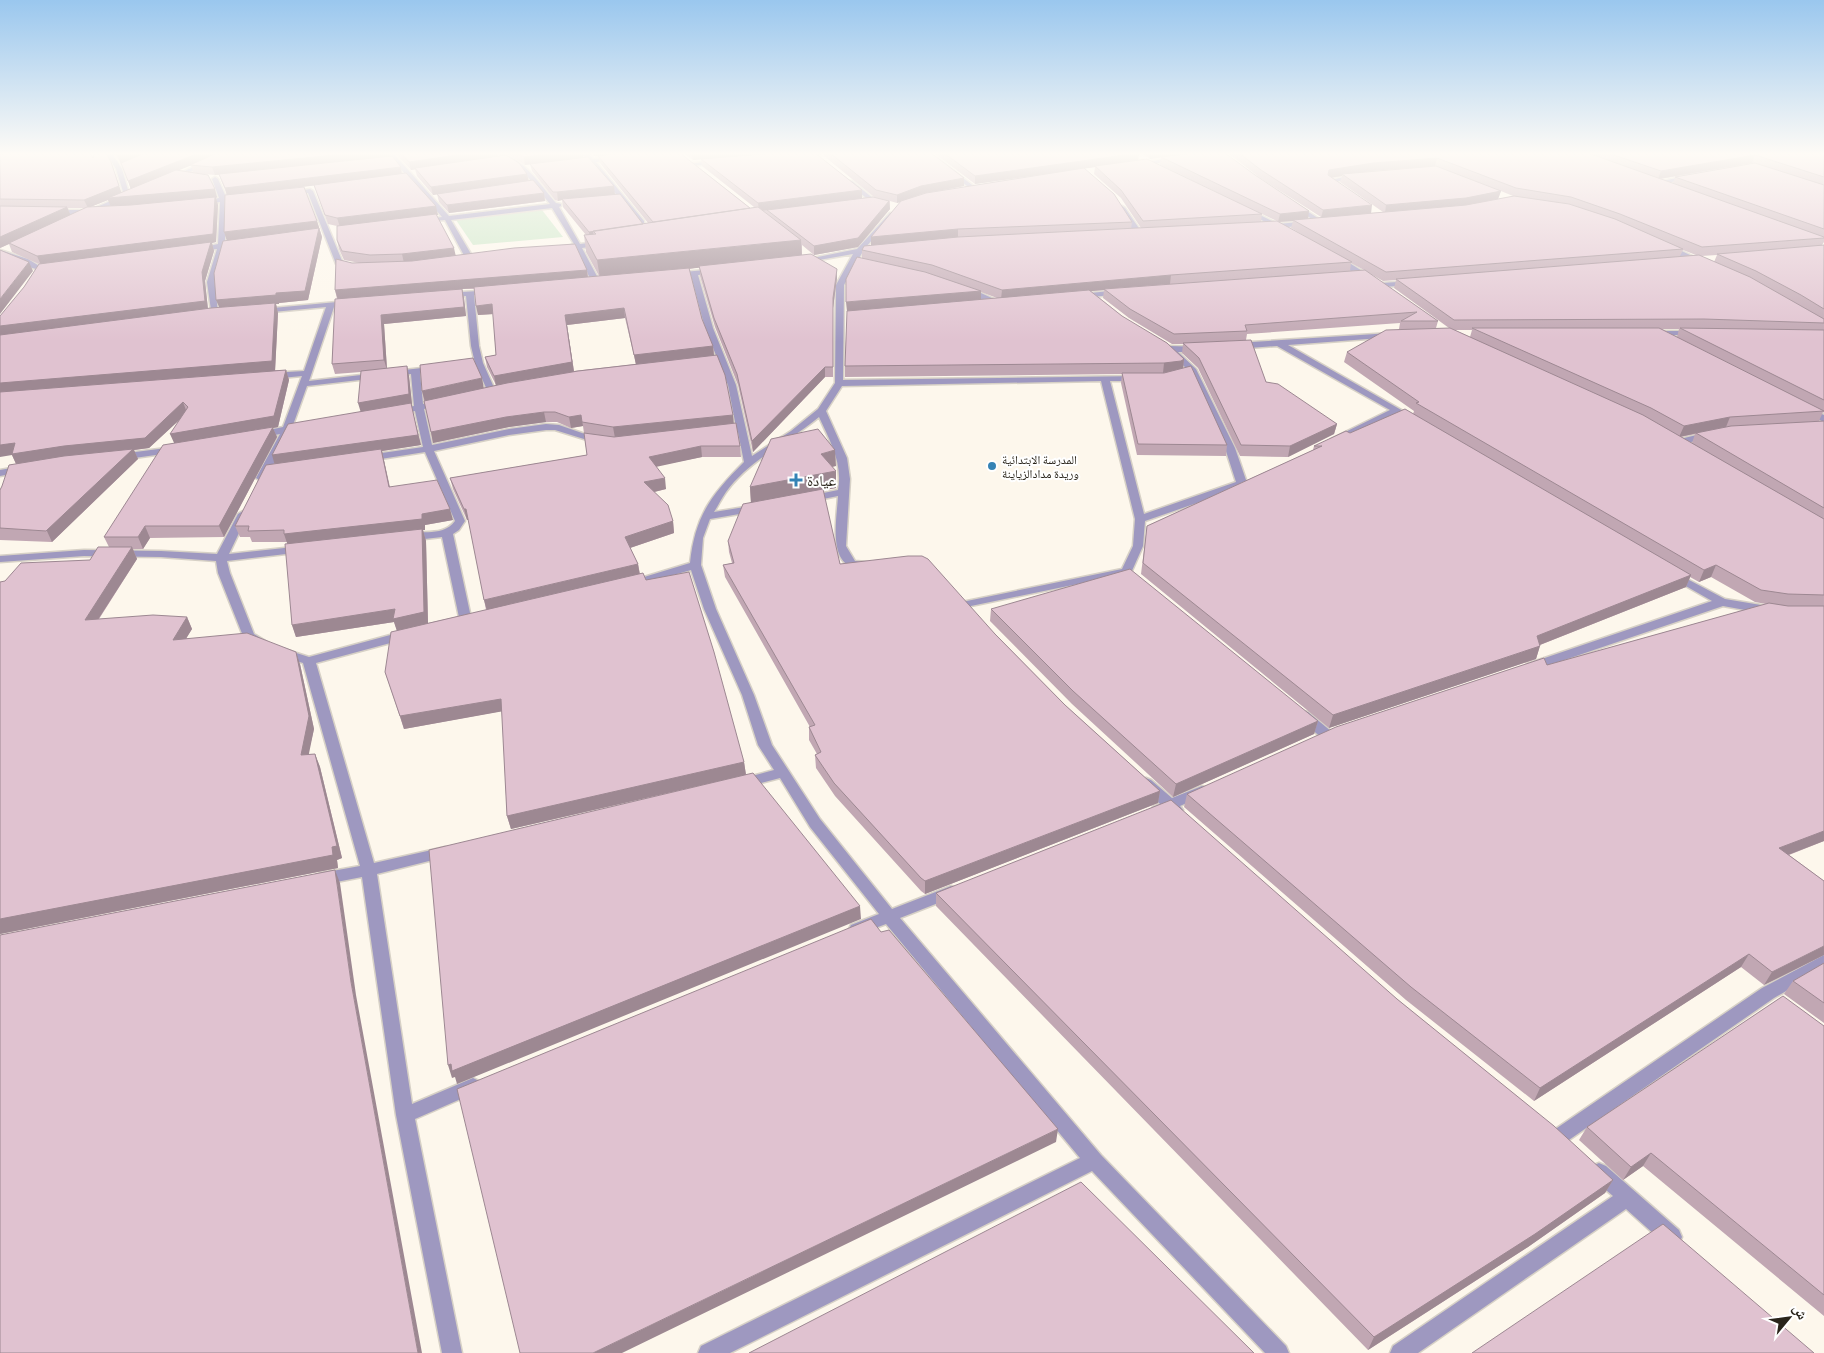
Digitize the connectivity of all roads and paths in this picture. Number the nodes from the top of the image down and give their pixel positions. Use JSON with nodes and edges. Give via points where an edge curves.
{"nodes":[{"id":1,"x":80,"y":216,"type":"edge"},
{"id":2,"x":222,"y":216,"type":"edge"},
{"id":3,"x":320,"y":216,"type":"edge"},
{"id":4,"x":462,"y":216,"type":"edge"},
{"id":5,"x":561,"y":216,"type":"edge"},
{"id":6,"x":637,"y":216,"type":"edge"},
{"id":7,"x":890,"y":216,"type":"edge"},
{"id":8,"x":1127,"y":216,"type":"edge"},
{"id":9,"x":1258,"y":216,"type":"edge"},
{"id":10,"x":1311,"y":216,"type":"edge"},
{"id":11,"x":447,"y":218,"type":"junction"},
{"id":12,"x":72,"y":220,"type":"edge"},
{"id":13,"x":1338,"y":220,"type":"edge"},
{"id":14,"x":419,"y":222,"type":"edge"},
{"id":15,"x":1320,"y":222,"type":"junction"},
{"id":16,"x":1277,"y":226,"type":"junction"},
{"id":17,"x":1258,"y":228,"type":"edge"},
{"id":18,"x":647,"y":229,"type":"edge"},
{"id":19,"x":336,"y":232,"type":"edge"},
{"id":20,"x":327,"y":233,"type":"junction"},
{"id":21,"x":1148,"y":233,"type":"edge"},
{"id":22,"x":317,"y":234,"type":"edge"},
{"id":23,"x":1131,"y":234,"type":"edge"},
{"id":24,"x":1139,"y":234,"type":"junction"},
{"id":25,"x":1293,"y":235,"type":"edge"},
{"id":26,"x":606,"y":242,"type":"edge"},
{"id":27,"x":250,"y":243,"type":"edge"},
{"id":28,"x":1657,"y":243,"type":"edge"},
{"id":29,"x":221,"y":246,"type":"junction"},
{"id":30,"x":578,"y":246,"type":"junction"},
{"id":31,"x":11,"y":248,"type":"edge"},
{"id":32,"x":558,"y":249,"type":"edge"},
{"id":33,"x":192,"y":250,"type":"edge"},
{"id":34,"x":802,"y":250,"type":"edge"},
{"id":35,"x":866,"y":250,"type":"junction"},
{"id":36,"x":1,"y":252,"type":"edge"},
{"id":37,"x":1333,"y":257,"type":"edge"},
{"id":38,"x":480,"y":258,"type":"edge"},
{"id":39,"x":817,"y":261,"type":"junction"},
{"id":40,"x":1699,"y":261,"type":"junction"},
{"id":41,"x":794,"y":262,"type":"edge"},
{"id":42,"x":1680,"y":262,"type":"edge"},
{"id":43,"x":1708,"y":262,"type":"edge"},
{"id":44,"x":59,"y":267,"type":"edge"},
{"id":45,"x":40,"y":269,"type":"junction"},
{"id":46,"x":361,"y":269,"type":"edge"},
{"id":47,"x":724,"y":270,"type":"edge"},
{"id":48,"x":694,"y":273,"type":"junction"},
{"id":49,"x":1365,"y":275,"type":"junction"},
{"id":50,"x":1345,"y":276,"type":"edge"},
{"id":51,"x":34,"y":277,"type":"edge"},
{"id":52,"x":665,"y":277,"type":"edge"},
{"id":53,"x":616,"y":282,"type":"edge"},
{"id":54,"x":1422,"y":282,"type":"edge"},
{"id":55,"x":596,"y":283,"type":"junction"},
{"id":56,"x":586,"y":284,"type":"edge"},
{"id":57,"x":1382,"y":285,"type":"junction"},
{"id":58,"x":961,"y":288,"type":"edge"},
{"id":59,"x":499,"y":291,"type":"edge"},
{"id":60,"x":1132,"y":291,"type":"edge"},
{"id":61,"x":1390,"y":291,"type":"edge"},
{"id":62,"x":470,"y":293,"type":"junction"},
{"id":63,"x":1091,"y":295,"type":"junction"},
{"id":64,"x":434,"y":296,"type":"edge"},
{"id":65,"x":1072,"y":297,"type":"edge"},
{"id":66,"x":350,"y":303,"type":"edge"},
{"id":67,"x":331,"y":305,"type":"junction"},
{"id":68,"x":1104,"y":305,"type":"edge"},
{"id":69,"x":983,"y":306,"type":"edge"},
{"id":70,"x":253,"y":312,"type":"edge"},
{"id":71,"x":224,"y":313,"type":"edge"},
{"id":72,"x":214,"y":314,"type":"junction"},
{"id":73,"x":197,"y":315,"type":"edge"},
{"id":74,"x":1700,"y":333,"type":"edge"},
{"id":75,"x":1400,"y":335,"type":"edge"},
{"id":76,"x":1673,"y":342,"type":"edge"},
{"id":77,"x":1161,"y":343,"type":"edge"},
{"id":78,"x":1280,"y":344,"type":"junction"},
{"id":79,"x":1225,"y":347,"type":"edge"},
{"id":80,"x":1209,"y":348,"type":"edge"},
{"id":81,"x":1170,"y":349,"type":"junction"},
{"id":82,"x":442,"y":368,"type":"edge"},
{"id":83,"x":1192,"y":369,"type":"junction"},
{"id":84,"x":415,"y":371,"type":"junction"},
{"id":85,"x":307,"y":373,"type":"junction"},
{"id":86,"x":258,"y":377,"type":"edge"},
{"id":87,"x":1173,"y":377,"type":"edge"},
{"id":88,"x":1153,"y":378,"type":"edge"},
{"id":89,"x":1105,"y":379,"type":"junction"},
{"id":90,"x":838,"y":383,"type":"junction"},
{"id":91,"x":303,"y":384,"type":"junction"},
{"id":92,"x":503,"y":390,"type":"edge"},
{"id":93,"x":445,"y":402,"type":"edge"},
{"id":94,"x":1798,"y":406,"type":"edge"},
{"id":95,"x":419,"y":408,"type":"junction"},
{"id":96,"x":1397,"y":410,"type":"junction"},
{"id":97,"x":821,"y":411,"type":"junction"},
{"id":98,"x":391,"y":412,"type":"edge"},
{"id":99,"x":1824,"y":419,"type":"edge"},
{"id":100,"x":1422,"y":425,"type":"edge"},
{"id":101,"x":306,"y":426,"type":"edge"},
{"id":102,"x":741,"y":429,"type":"junction"},
{"id":103,"x":286,"y":430,"type":"junction"},
{"id":104,"x":712,"y":432,"type":"edge"},
{"id":105,"x":1719,"y":433,"type":"edge"},
{"id":106,"x":249,"y":437,"type":"edge"},
{"id":107,"x":608,"y":442,"type":"edge"},
{"id":108,"x":1325,"y":445,"type":"edge"},
{"id":109,"x":181,"y":449,"type":"edge"},
{"id":110,"x":428,"y":449,"type":"junction"},
{"id":111,"x":1694,"y":452,"type":"edge"},
{"id":112,"x":106,"y":458,"type":"edge"},
{"id":113,"x":356,"y":459,"type":"edge"},
{"id":114,"x":748,"y":463,"type":"junction"},
{"id":115,"x":32,"y":468,"type":"edge"},
{"id":116,"x":0,"y":473,"type":"edge"},
{"id":117,"x":255,"y":489,"type":"edge"},
{"id":118,"x":843,"y":492,"type":"junction"},
{"id":119,"x":799,"y":500,"type":"edge"},
{"id":120,"x":771,"y":505,"type":"edge"},
{"id":121,"x":246,"y":507,"type":"edge"},
{"id":122,"x":706,"y":517,"type":"junction"},
{"id":123,"x":1140,"y":519,"type":"junction"},
{"id":124,"x":447,"y":533,"type":"junction"},
{"id":125,"x":398,"y":539,"type":"edge"},
{"id":126,"x":309,"y":549,"type":"edge"},
{"id":127,"x":220,"y":558,"type":"junction"},
{"id":128,"x":0,"y":559,"type":"edge"},
{"id":129,"x":880,"y":564,"type":"edge"},
{"id":130,"x":694,"y":565,"type":"junction"},
{"id":131,"x":1663,"y":568,"type":"edge"},
{"id":132,"x":624,"y":586,"type":"edge"},
{"id":133,"x":1722,"y":602,"type":"junction"},
{"id":134,"x":1782,"y":612,"type":"edge"},
{"id":135,"x":977,"y":617,"type":"edge"},
{"id":136,"x":465,"y":622,"type":"edge"},
{"id":137,"x":419,"y":632,"type":"edge"},
{"id":138,"x":309,"y":661,"type":"junction"},
{"id":139,"x":1517,"y":672,"type":"edge"},
{"id":140,"x":1296,"y":710,"type":"edge"},
{"id":141,"x":1310,"y":743,"type":"edge"},
{"id":142,"x":1135,"y":772,"type":"edge"},
{"id":143,"x":783,"y":773,"type":"junction"},
{"id":144,"x":1214,"y":786,"type":"edge"},
{"id":145,"x":725,"y":787,"type":"edge"},
{"id":146,"x":1171,"y":805,"type":"junction"},
{"id":147,"x":1143,"y":816,"type":"edge"},
{"id":148,"x":1185,"y":818,"type":"edge"},
{"id":149,"x":456,"y":850,"type":"edge"},
{"id":150,"x":369,"y":870,"type":"junction"},
{"id":151,"x":301,"y":883,"type":"edge"},
{"id":152,"x":962,"y":887,"type":"edge"},
{"id":153,"x":889,"y":916,"type":"junction"},
{"id":154,"x":844,"y":935,"type":"edge"},
{"id":155,"x":1824,"y":961,"type":"edge"},
{"id":156,"x":1768,"y":993,"type":"junction"},
{"id":157,"x":1784,"y":1005,"type":"edge"},
{"id":158,"x":487,"y":1081,"type":"edge"},
{"id":159,"x":405,"y":1115,"type":"junction"},
{"id":160,"x":1545,"y":1124,"type":"edge"},
{"id":161,"x":1560,"y":1136,"type":"junction"},
{"id":162,"x":1575,"y":1150,"type":"edge"},
{"id":163,"x":1094,"y":1161,"type":"junction"},
{"id":164,"x":1590,"y":1164,"type":"edge"},
{"id":165,"x":1626,"y":1198,"type":"junction"},
{"id":166,"x":1682,"y":1245,"type":"edge"},
{"id":167,"x":452,"y":1353,"type":"edge"},
{"id":168,"x":708,"y":1353,"type":"edge"},
{"id":169,"x":1279,"y":1353,"type":"edge"},
{"id":170,"x":1400,"y":1353,"type":"edge"}],
"edges":[{"from":1,"to":12,"type":"street"},
{"from":2,"to":29,"type":"street"},
{"from":3,"to":20,"type":"street"},
{"from":4,"to":11,"type":"street"},
{"from":5,"to":30,"type":"street"},
{"from":6,"to":18,"type":"street"},
{"from":7,"to":35,"type":"street","via":[[875,232]]},
{"from":8,"to":24,"type":"street"},
{"from":9,"to":16,"type":"street"},
{"from":10,"to":15,"type":"street"},
{"from":11,"to":14,"type":"street"},
{"from":11,"to":38,"type":"street","via":[[466,260]]},
{"from":13,"to":15,"type":"street"},
{"from":15,"to":16,"type":"street"},
{"from":16,"to":17,"type":"street"},
{"from":16,"to":25,"type":"street"},
{"from":19,"to":20,"type":"street"},
{"from":20,"to":22,"type":"street"},
{"from":20,"to":46,"type":"street","via":[[340,264]]},
{"from":21,"to":24,"type":"street"},
{"from":23,"to":24,"type":"street"},
{"from":26,"to":30,"type":"street"},
{"from":27,"to":29,"type":"street"},
{"from":28,"to":40,"type":"street"},
{"from":29,"to":33,"type":"street"},
{"from":29,"to":72,"type":"street","via":[[211,282]]},
{"from":30,"to":32,"type":"street"},
{"from":30,"to":55,"type":"street"},
{"from":31,"to":36,"type":"street"},
{"from":34,"to":39,"type":"street"},
{"from":35,"to":39,"type":"street"},
{"from":35,"to":90,"type":"street","via":[[858,262],[839,274],[839,296],[845,316]]},
{"from":36,"to":45,"type":"street"},
{"from":37,"to":49,"type":"street"},
{"from":39,"to":41,"type":"street"},
{"from":40,"to":42,"type":"street"},
{"from":40,"to":43,"type":"street"},
{"from":44,"to":45,"type":"street"},
{"from":45,"to":51,"type":"street"},
{"from":47,"to":48,"type":"street"},
{"from":48,"to":52,"type":"street"},
{"from":48,"to":102,"type":"street","via":[[717,361],[732,385]]},
{"from":49,"to":50,"type":"street"},
{"from":49,"to":57,"type":"street"},
{"from":53,"to":55,"type":"street"},
{"from":54,"to":57,"type":"street"},
{"from":55,"to":56,"type":"street"},
{"from":57,"to":61,"type":"street"},
{"from":58,"to":69,"type":"street","via":[[1005,304]]},
{"from":59,"to":62,"type":"street"},
{"from":60,"to":63,"type":"street"},
{"from":62,"to":64,"type":"street"},
{"from":62,"to":92,"type":"street","via":[[474,364],[487,393]]},
{"from":63,"to":65,"type":"street"},
{"from":63,"to":68,"type":"street"},
{"from":66,"to":67,"type":"street"},
{"from":67,"to":70,"type":"street"},
{"from":67,"to":85,"type":"street"},
{"from":71,"to":72,"type":"street"},
{"from":72,"to":73,"type":"street"},
{"from":74,"to":76,"type":"street","via":[[1652,333]]},
{"from":75,"to":78,"type":"street"},
{"from":77,"to":81,"type":"street"},
{"from":78,"to":79,"type":"street"},
{"from":78,"to":96,"type":"street"},
{"from":80,"to":81,"type":"street"},
{"from":81,"to":83,"type":"street"},
{"from":82,"to":84,"type":"street"},
{"from":83,"to":87,"type":"street","via":[[1189,373]]},
{"from":83,"to":123,"type":"street","via":[[1246,482]]},
{"from":84,"to":91,"type":"street"},
{"from":84,"to":95,"type":"street"},
{"from":85,"to":86,"type":"street"},
{"from":85,"to":91,"type":"street"},
{"from":88,"to":89,"type":"street"},
{"from":89,"to":90,"type":"street"},
{"from":89,"to":123,"type":"street"},
{"from":90,"to":97,"type":"street"},
{"from":91,"to":103,"type":"street"},
{"from":93,"to":95,"type":"street"},
{"from":94,"to":99,"type":"street"},
{"from":95,"to":98,"type":"street"},
{"from":95,"to":110,"type":"street"},
{"from":96,"to":100,"type":"street"},
{"from":96,"to":108,"type":"street"},
{"from":97,"to":114,"type":"street"},
{"from":97,"to":118,"type":"street","via":[[842,458]]},
{"from":101,"to":103,"type":"street"},
{"from":102,"to":104,"type":"street"},
{"from":102,"to":114,"type":"street"},
{"from":103,"to":106,"type":"street"},
{"from":103,"to":117,"type":"street","via":[[268,472]]},
{"from":105,"to":111,"type":"street","via":[[1676,440]]},
{"from":107,"to":110,"type":"street","via":[[546,427]]},
{"from":109,"to":112,"type":"street"},
{"from":110,"to":113,"type":"street"},
{"from":110,"to":124,"type":"street","via":[[460,522]]},
{"from":114,"to":122,"type":"street","via":[[722,490]]},
{"from":115,"to":116,"type":"street"},
{"from":118,"to":119,"type":"street"},
{"from":118,"to":129,"type":"street","via":[[841,546],[847,559],[852,564]]},
{"from":120,"to":122,"type":"street"},
{"from":121,"to":127,"type":"street"},
{"from":122,"to":130,"type":"street","via":[[698,538]]},
{"from":123,"to":135,"type":"street","via":[[1131,574],[963,601]]},
{"from":124,"to":125,"type":"street"},
{"from":124,"to":136,"type":"street"},
{"from":126,"to":127,"type":"street"},
{"from":127,"to":128,"type":"street","via":[[84,553]]},
{"from":127,"to":138,"type":"street","via":[[248,636],[272,649]]},
{"from":130,"to":132,"type":"street"},
{"from":130,"to":143,"type":"street","via":[[748,695],[765,745]]},
{"from":131,"to":133,"type":"street"},
{"from":133,"to":134,"type":"street"},
{"from":133,"to":139,"type":"street"},
{"from":137,"to":138,"type":"street"},
{"from":138,"to":150,"type":"street"},
{"from":140,"to":141,"type":"street","via":[[1332,734]]},
{"from":142,"to":146,"type":"street"},
{"from":143,"to":145,"type":"street"},
{"from":143,"to":153,"type":"street","via":[[815,822]]},
{"from":144,"to":146,"type":"street"},
{"from":146,"to":147,"type":"street"},
{"from":146,"to":148,"type":"street"},
{"from":149,"to":150,"type":"street"},
{"from":150,"to":151,"type":"street"},
{"from":150,"to":159,"type":"street"},
{"from":152,"to":153,"type":"street"},
{"from":153,"to":154,"type":"street"},
{"from":153,"to":163,"type":"street"},
{"from":155,"to":156,"type":"street"},
{"from":156,"to":157,"type":"street"},
{"from":156,"to":161,"type":"street"},
{"from":158,"to":159,"type":"street"},
{"from":159,"to":167,"type":"street"},
{"from":160,"to":161,"type":"street"},
{"from":161,"to":162,"type":"street"},
{"from":163,"to":168,"type":"street"},
{"from":163,"to":169,"type":"street"},
{"from":164,"to":165,"type":"street"},
{"from":165,"to":166,"type":"street"},
{"from":165,"to":170,"type":"street"}]}
